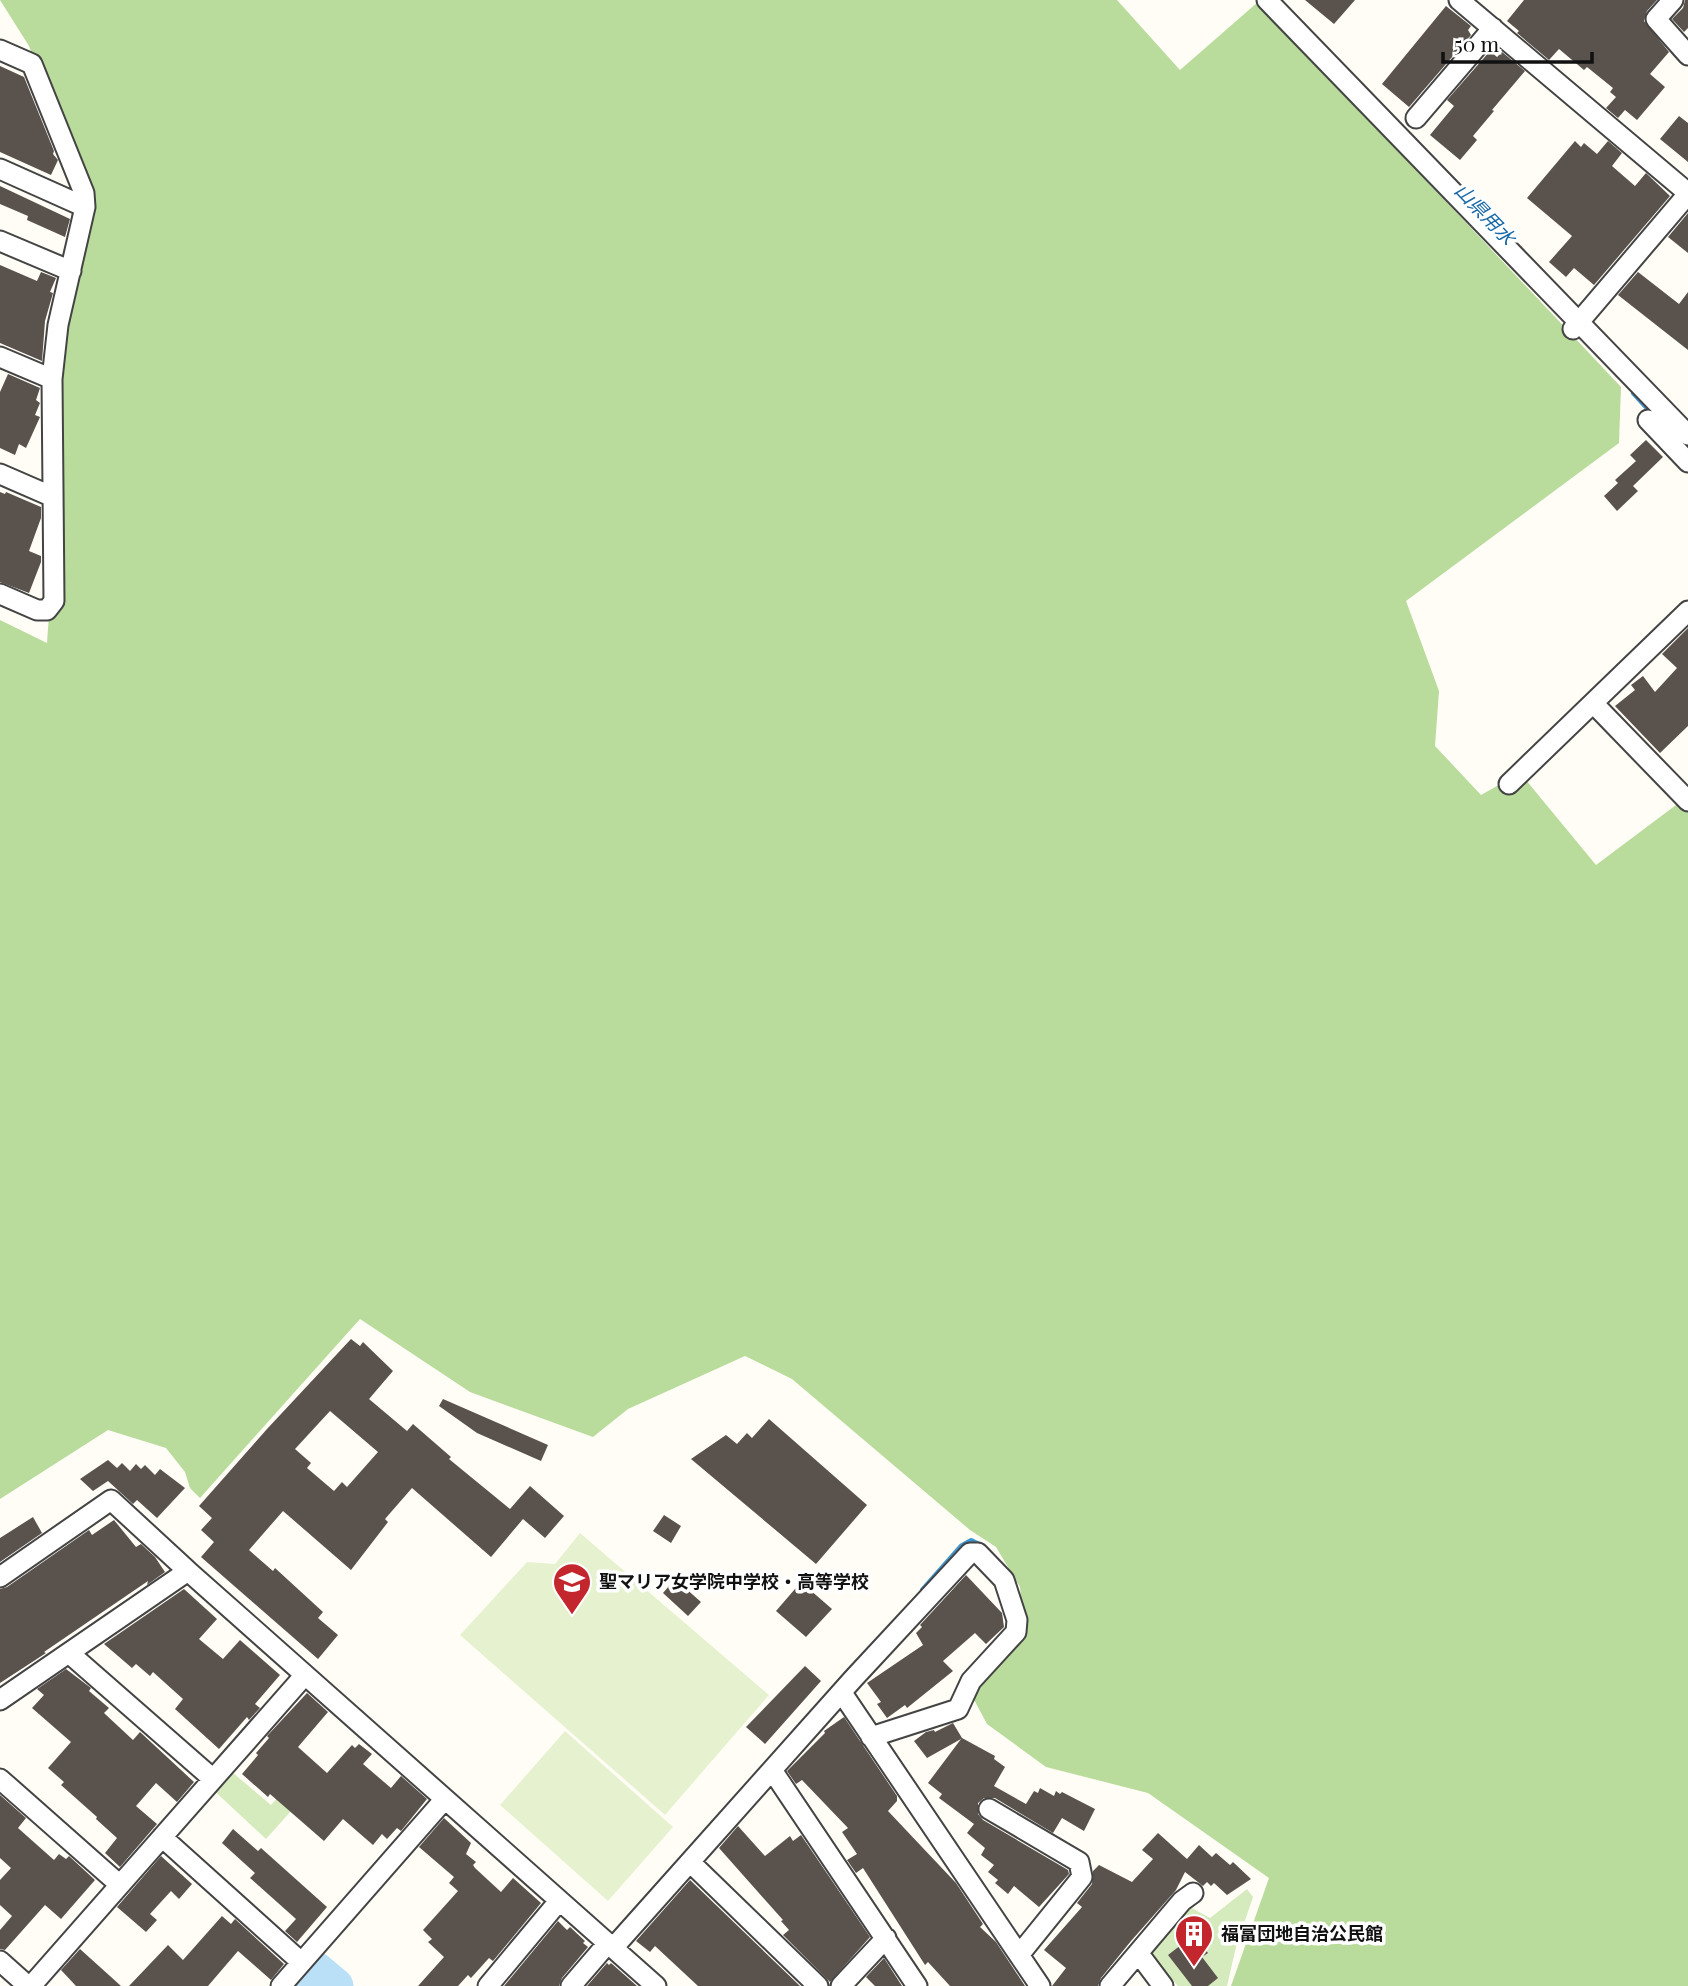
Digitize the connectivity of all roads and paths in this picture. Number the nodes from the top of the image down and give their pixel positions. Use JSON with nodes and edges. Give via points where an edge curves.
{"nodes":[{"id":1,"x":1267,"y":0,"type":"edge"},
{"id":2,"x":1459,"y":0,"type":"edge"},
{"id":3,"x":1673,"y":0,"type":"edge"},
{"id":4,"x":1493,"y":28,"type":"junction"},
{"id":5,"x":0,"y":50,"type":"edge"},
{"id":6,"x":1688,"y":55,"type":"edge"},
{"id":7,"x":1416,"y":118,"type":"dead end"},
{"id":8,"x":0,"y":169,"type":"edge"},
{"id":9,"x":1688,"y":194,"type":"edge"},
{"id":10,"x":85,"y":207,"type":"junction"},
{"id":11,"x":0,"y":241,"type":"edge"},
{"id":12,"x":71,"y":271,"type":"junction"},
{"id":13,"x":1575,"y":326,"type":"junction"},
{"id":14,"x":0,"y":357,"type":"edge"},
{"id":15,"x":52,"y":379,"type":"junction"},
{"id":16,"x":1648,"y":420,"type":"dead end"},
{"id":17,"x":1688,"y":435,"type":"edge"},
{"id":18,"x":1688,"y":461,"type":"edge"},
{"id":19,"x":0,"y":474,"type":"edge"},
{"id":20,"x":54,"y":497,"type":"junction"},
{"id":21,"x":0,"y":594,"type":"edge"},
{"id":22,"x":1688,"y":611,"type":"edge"},
{"id":23,"x":1593,"y":703,"type":"junction"},
{"id":24,"x":1509,"y":784,"type":"dead end"},
{"id":25,"x":1688,"y":801,"type":"edge"},
{"id":26,"x":188,"y":1571,"type":"junction"},
{"id":27,"x":0,"y":1577,"type":"edge"},
{"id":28,"x":69,"y":1653,"type":"junction"},
{"id":29,"x":304,"y":1676,"type":"junction"},
{"id":30,"x":842,"y":1693,"type":"junction"},
{"id":31,"x":0,"y":1700,"type":"edge"},
{"id":32,"x":871,"y":1737,"type":"junction"},
{"id":33,"x":772,"y":1770,"type":"junction"},
{"id":34,"x":0,"y":1779,"type":"edge"},
{"id":35,"x":213,"y":1779,"type":"junction"},
{"id":36,"x":444,"y":1800,"type":"junction"},
{"id":37,"x":989,"y":1809,"type":"dead end"},
{"id":38,"x":162,"y":1837,"type":"junction"},
{"id":39,"x":690,"y":1862,"type":"junction"},
{"id":40,"x":120,"y":1885,"type":"junction"},
{"id":41,"x":1193,"y":1893,"type":"dead end"},
{"id":42,"x":559,"y":1901,"type":"junction"},
{"id":43,"x":887,"y":1938,"type":"junction"},
{"id":44,"x":610,"y":1946,"type":"junction"},
{"id":45,"x":1019,"y":1955,"type":"junction"},
{"id":46,"x":1139,"y":1955,"type":"junction"},
{"id":47,"x":0,"y":1961,"type":"edge"},
{"id":48,"x":301,"y":1962,"type":"junction"},
{"id":49,"x":649,"y":1984,"type":"edge"},
{"id":50,"x":29,"y":1986,"type":"edge"},
{"id":51,"x":281,"y":1986,"type":"edge"},
{"id":52,"x":488,"y":1986,"type":"edge"},
{"id":53,"x":571,"y":1986,"type":"edge"},
{"id":54,"x":818,"y":1986,"type":"edge"},
{"id":55,"x":841,"y":1986,"type":"edge"},
{"id":56,"x":917,"y":1986,"type":"edge"},
{"id":57,"x":1040,"y":1986,"type":"edge"},
{"id":58,"x":1110,"y":1986,"type":"edge"},
{"id":59,"x":1163,"y":1986,"type":"edge"}],
"edges":[{"from":1,"to":13,"type":"street"},
{"from":2,"to":4,"type":"street"},
{"from":3,"to":6,"type":"street","via":[[1656,19]]},
{"from":4,"to":7,"type":"street"},
{"from":4,"to":9,"type":"street"},
{"from":5,"to":10,"type":"street","via":[[32,64],[84,192]]},
{"from":8,"to":10,"type":"street"},
{"from":9,"to":13,"type":"street"},
{"from":10,"to":12,"type":"street"},
{"from":11,"to":12,"type":"street"},
{"from":12,"to":15,"type":"street"},
{"from":13,"to":17,"type":"street"},
{"from":14,"to":15,"type":"street"},
{"from":15,"to":20,"type":"street"},
{"from":16,"to":18,"type":"street"},
{"from":19,"to":20,"type":"street"},
{"from":20,"to":21,"type":"street","via":[[54,601],[47,610],[37,610]]},
{"from":22,"to":23,"type":"street"},
{"from":23,"to":24,"type":"street"},
{"from":23,"to":25,"type":"street"},
{"from":26,"to":27,"type":"street","via":[[111,1500]]},
{"from":26,"to":28,"type":"street"},
{"from":26,"to":29,"type":"street"},
{"from":28,"to":31,"type":"street"},
{"from":28,"to":35,"type":"street"},
{"from":29,"to":35,"type":"street"},
{"from":29,"to":36,"type":"street"},
{"from":30,"to":32,"type":"street"},
{"from":30,"to":32,"type":"street","via":[[970,1553],[978,1553],[1004,1580],[1017,1620],[1016,1632],[971,1681],[958,1709]]},
{"from":30,"to":33,"type":"street"},
{"from":32,"to":45,"type":"street"},
{"from":33,"to":39,"type":"street"},
{"from":33,"to":43,"type":"street"},
{"from":34,"to":40,"type":"street"},
{"from":35,"to":38,"type":"street"},
{"from":36,"to":42,"type":"street"},
{"from":36,"to":48,"type":"street"},
{"from":37,"to":45,"type":"street","via":[[1080,1862],[1082,1877]]},
{"from":38,"to":40,"type":"street"},
{"from":38,"to":48,"type":"street"},
{"from":39,"to":44,"type":"street"},
{"from":39,"to":54,"type":"street"},
{"from":40,"to":50,"type":"street"},
{"from":41,"to":46,"type":"street"},
{"from":42,"to":44,"type":"street"},
{"from":42,"to":52,"type":"street"},
{"from":43,"to":55,"type":"street"},
{"from":43,"to":56,"type":"street"},
{"from":44,"to":49,"type":"street"},
{"from":44,"to":53,"type":"street"},
{"from":45,"to":57,"type":"street"},
{"from":46,"to":58,"type":"street"},
{"from":46,"to":59,"type":"street"},
{"from":47,"to":50,"type":"street"},
{"from":48,"to":51,"type":"street"}]}
